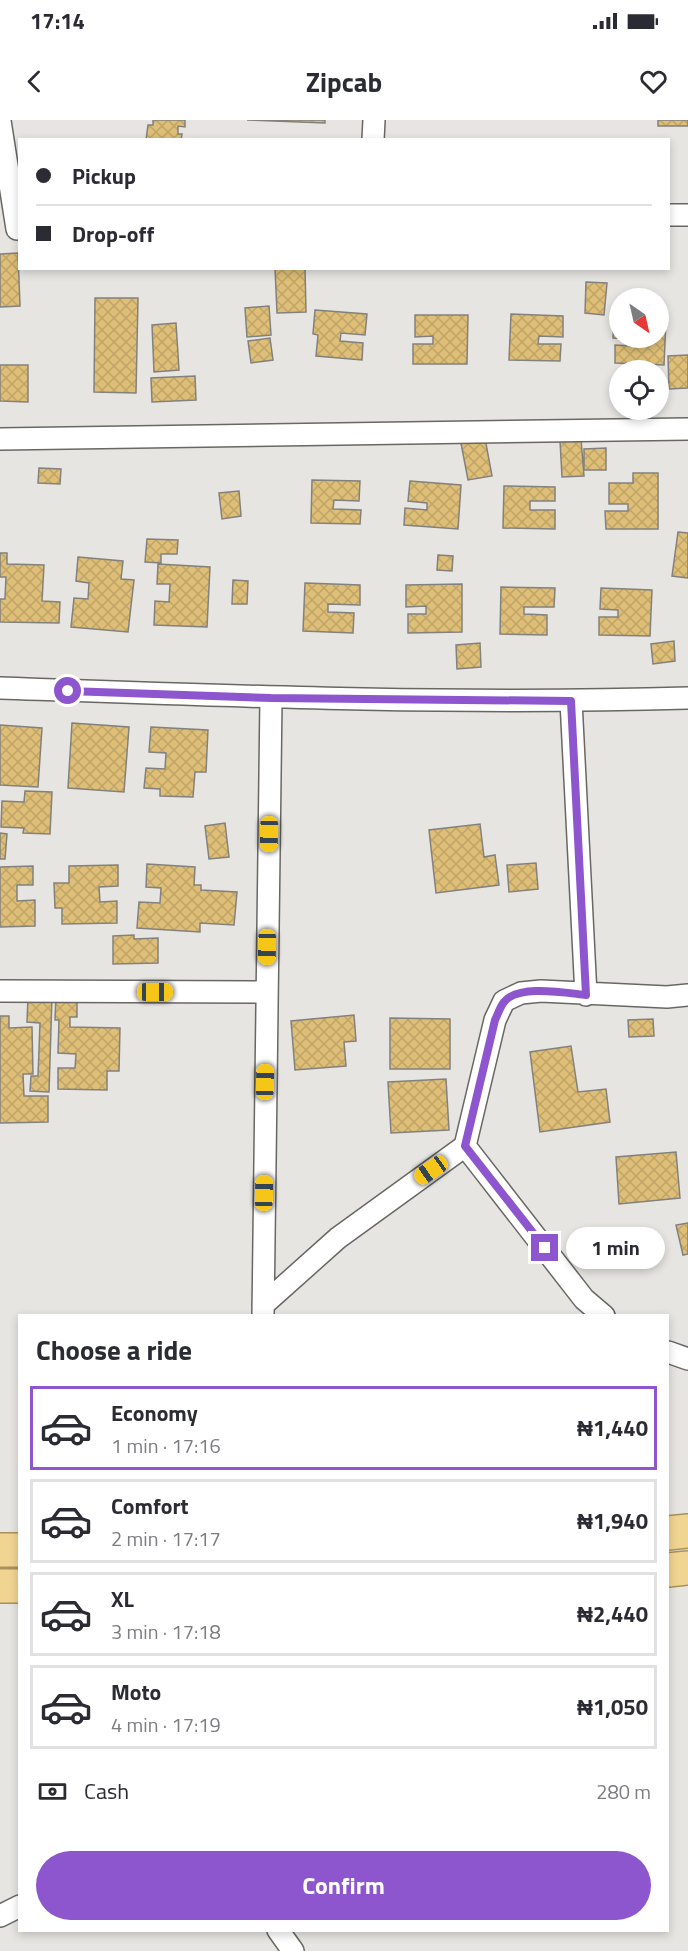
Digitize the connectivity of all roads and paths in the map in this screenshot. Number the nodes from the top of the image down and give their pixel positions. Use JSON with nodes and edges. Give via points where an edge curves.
{"nodes":[{"id":1,"x":374,"y":120,"type":"edge"},
{"id":2,"x":0,"y":121,"type":"edge"},
{"id":3,"x":373,"y":138,"type":"edge"},
{"id":4,"x":670,"y":215,"type":"edge"},
{"id":5,"x":688,"y":215,"type":"edge"},
{"id":6,"x":12,"y":229,"type":"edge"},
{"id":7,"x":688,"y":429,"type":"edge"},
{"id":8,"x":0,"y":439,"type":"edge"},
{"id":9,"x":0,"y":688,"type":"edge"},
{"id":10,"x":271,"y":698,"type":"junction"},
{"id":11,"x":688,"y":698,"type":"edge"},
{"id":12,"x":571,"y":701,"type":"junction"},
{"id":13,"x":0,"y":991,"type":"edge"},
{"id":14,"x":266,"y":992,"type":"junction"},
{"id":15,"x":586,"y":995,"type":"junction"},
{"id":16,"x":688,"y":995,"type":"edge"},
{"id":17,"x":465,"y":1146,"type":"junction"},
{"id":18,"x":263,"y":1310,"type":"edge"},
{"id":19,"x":602,"y":1314,"type":"edge"},
{"id":20,"x":669,"y":1352,"type":"edge"},
{"id":21,"x":688,"y":1359,"type":"edge"},
{"id":22,"x":688,"y":1531,"type":"edge"},
{"id":23,"x":669,"y":1533,"type":"edge"},
{"id":24,"x":0,"y":1550,"type":"edge"},
{"id":25,"x":18,"y":1550,"type":"edge"},
{"id":26,"x":688,"y":1568,"type":"edge"},
{"id":27,"x":669,"y":1570,"type":"edge"},
{"id":28,"x":0,"y":1586,"type":"edge"},
{"id":29,"x":18,"y":1586,"type":"edge"},
{"id":30,"x":18,"y":1907,"type":"edge"},
{"id":31,"x":0,"y":1916,"type":"edge"},
{"id":32,"x":279,"y":1932,"type":"edge"},
{"id":33,"x":292,"y":1951,"type":"edge"}],
"edges":[{"from":1,"to":3,"type":"street"},
{"from":2,"to":6,"type":"street"},
{"from":4,"to":5,"type":"street"},
{"from":7,"to":8,"type":"street"},
{"from":9,"to":10,"type":"street"},
{"from":10,"to":12,"type":"street"},
{"from":10,"to":14,"type":"street"},
{"from":11,"to":12,"type":"street"},
{"from":12,"to":15,"type":"street"},
{"from":13,"to":14,"type":"street"},
{"from":14,"to":18,"type":"street"},
{"from":15,"to":16,"type":"street"},
{"from":15,"to":17,"type":"street","via":[[541,991],[520,993],[504,1001],[495,1020]]},
{"from":17,"to":18,"type":"street","via":[[338,1238]]},
{"from":17,"to":19,"type":"street","via":[[584,1299]]},
{"from":20,"to":21,"type":"street"},
{"from":22,"to":23,"type":"highway"},
{"from":24,"to":25,"type":"highway"},
{"from":26,"to":27,"type":"highway"},
{"from":28,"to":29,"type":"highway"},
{"from":30,"to":31,"type":"street"},
{"from":32,"to":33,"type":"street"}]}
